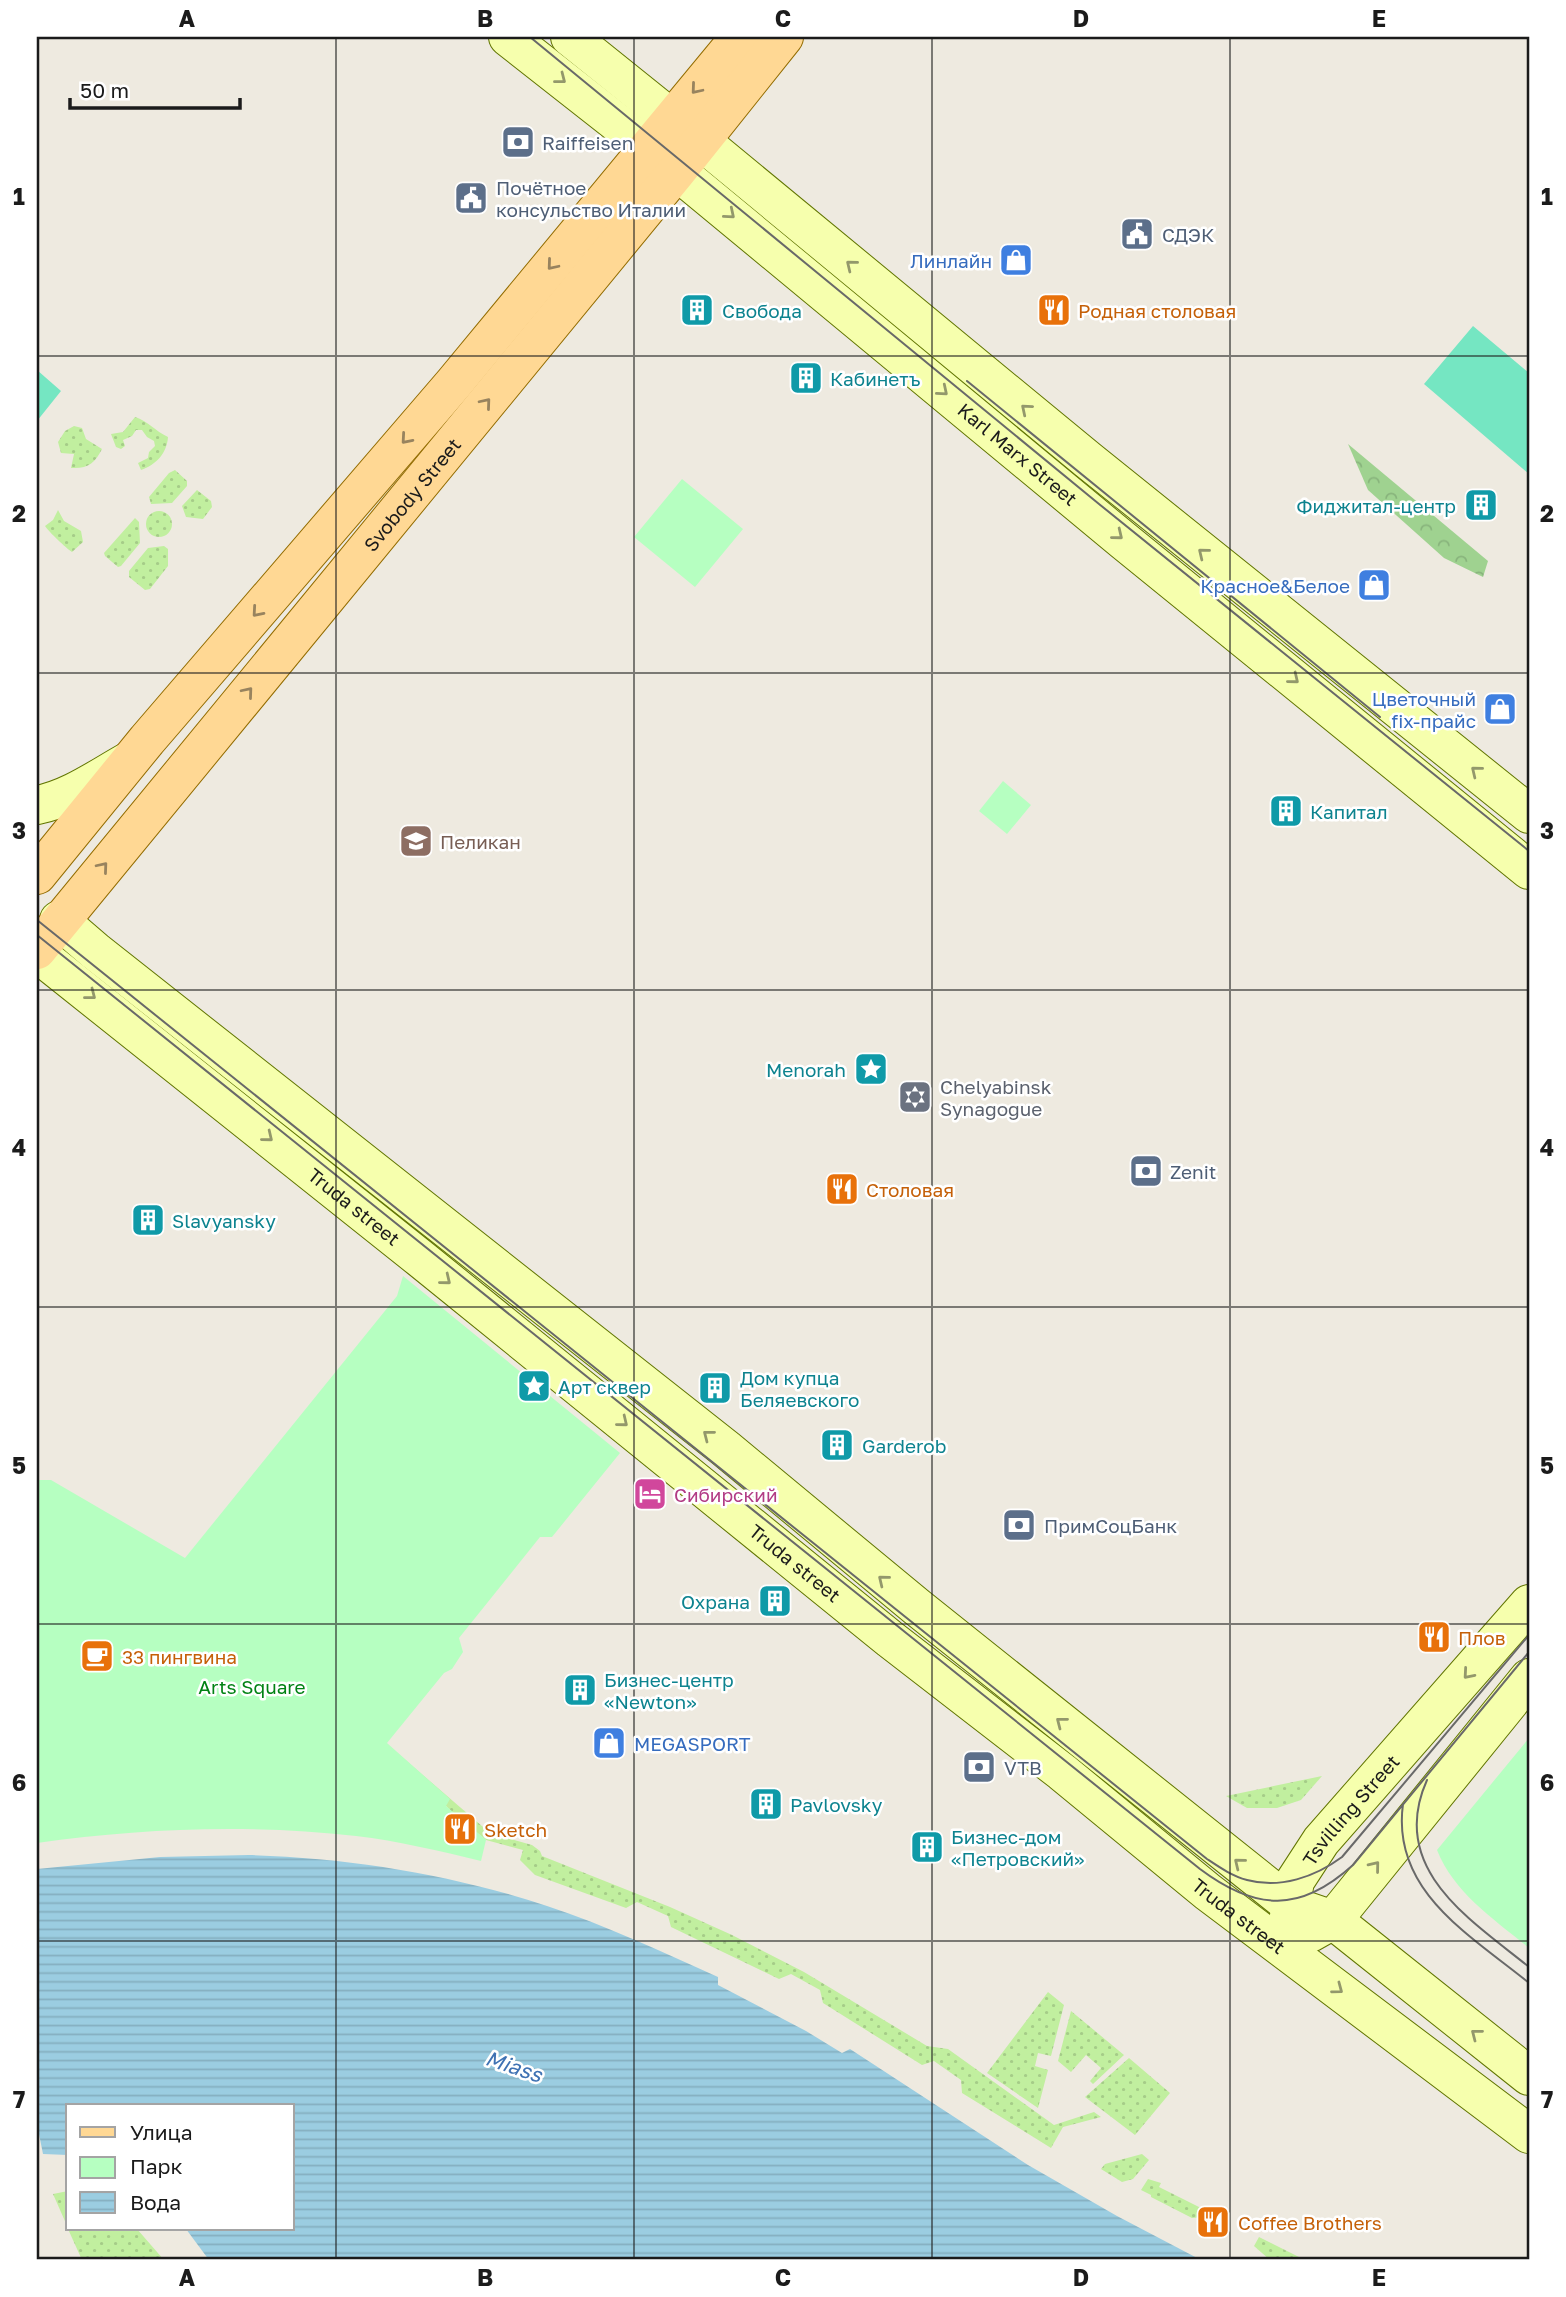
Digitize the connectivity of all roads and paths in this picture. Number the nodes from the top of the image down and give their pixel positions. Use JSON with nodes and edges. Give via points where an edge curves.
{"nodes":[{"id":1,"x":508,"y":37,"type":"edge"},
{"id":2,"x":570,"y":37,"type":"edge"},
{"id":3,"x":740,"y":37,"type":"edge"},
{"id":4,"x":784,"y":37,"type":"edge"},
{"id":5,"x":686,"y":130,"type":"junction"},
{"id":6,"x":648,"y":147,"type":"junction"},
{"id":7,"x":677,"y":171,"type":"junction"},
{"id":8,"x":131,"y":760,"type":"junction"},
{"id":9,"x":37,"y":805,"type":"edge"},
{"id":10,"x":1529,"y":814,"type":"edge"},
{"id":11,"x":1529,"y":870,"type":"edge"},
{"id":12,"x":37,"y":875,"type":"edge"},
{"id":13,"x":48,"y":911,"type":"edge"},
{"id":14,"x":37,"y":952,"type":"edge"},
{"id":15,"x":1529,"y":1604,"type":"edge"},
{"id":16,"x":1529,"y":1678,"type":"edge"},
{"id":17,"x":1292,"y":1906,"type":"junction"},
{"id":18,"x":1333,"y":1920,"type":"junction"},
{"id":19,"x":1283,"y":1947,"type":"junction"},
{"id":20,"x":1529,"y":2076,"type":"edge"},
{"id":21,"x":1529,"y":2134,"type":"edge"}],
"edges":[{"from":1,"to":6,"type":"main road","name":"Karl Marx Street","one_way":true},
{"from":2,"to":5,"type":"main road","name":"Karl Marx Street"},
{"from":3,"to":5,"type":"main road","name":"Svobody Street","one_way":true},
{"from":4,"to":5,"type":"main road","name":"Svobody Street"},
{"from":5,"to":6,"type":"main road","name":"Svobody Street"},
{"from":5,"to":7,"type":"main road","name":"Svobody Street"},
{"from":10,"to":5,"type":"main road","name":"Karl Marx Street","one_way":true},
{"from":6,"to":7,"type":"main road","name":"Karl Marx Street"},
{"from":6,"to":8,"type":"main road","name":"Svobody Street","one_way":true,"via":[[454,383]]},
{"from":7,"to":11,"type":"main road","name":"Karl Marx Street","one_way":true},
{"from":13,"to":7,"type":"main road","name":"Svobody Street","one_way":true},
{"from":8,"to":9,"type":"main road","via":[[77,790]]},
{"from":8,"to":12,"type":"main road","name":"Svobody Street"},
{"from":13,"to":14,"type":"main road","name":"Svobody Street"},
{"from":17,"to":13,"type":"main road","name":"Truda street","one_way":true},
{"from":14,"to":19,"type":"main road","name":"Truda street","one_way":true,"via":[[890,1639]]},
{"from":15,"to":17,"type":"main road","name":"Tsvilling Street","one_way":true,"via":[[1321,1841],[1295,1881]]},
{"from":18,"to":16,"type":"main road","one_way":true},
{"from":17,"to":18,"type":"main road","name":"Truda street"},
{"from":17,"to":19,"type":"main road","name":"Tsvilling Street"},
{"from":18,"to":19,"type":"main road"},
{"from":20,"to":18,"type":"main road","one_way":true},
{"from":19,"to":21,"type":"main road","name":"Truda street","one_way":true}]}
